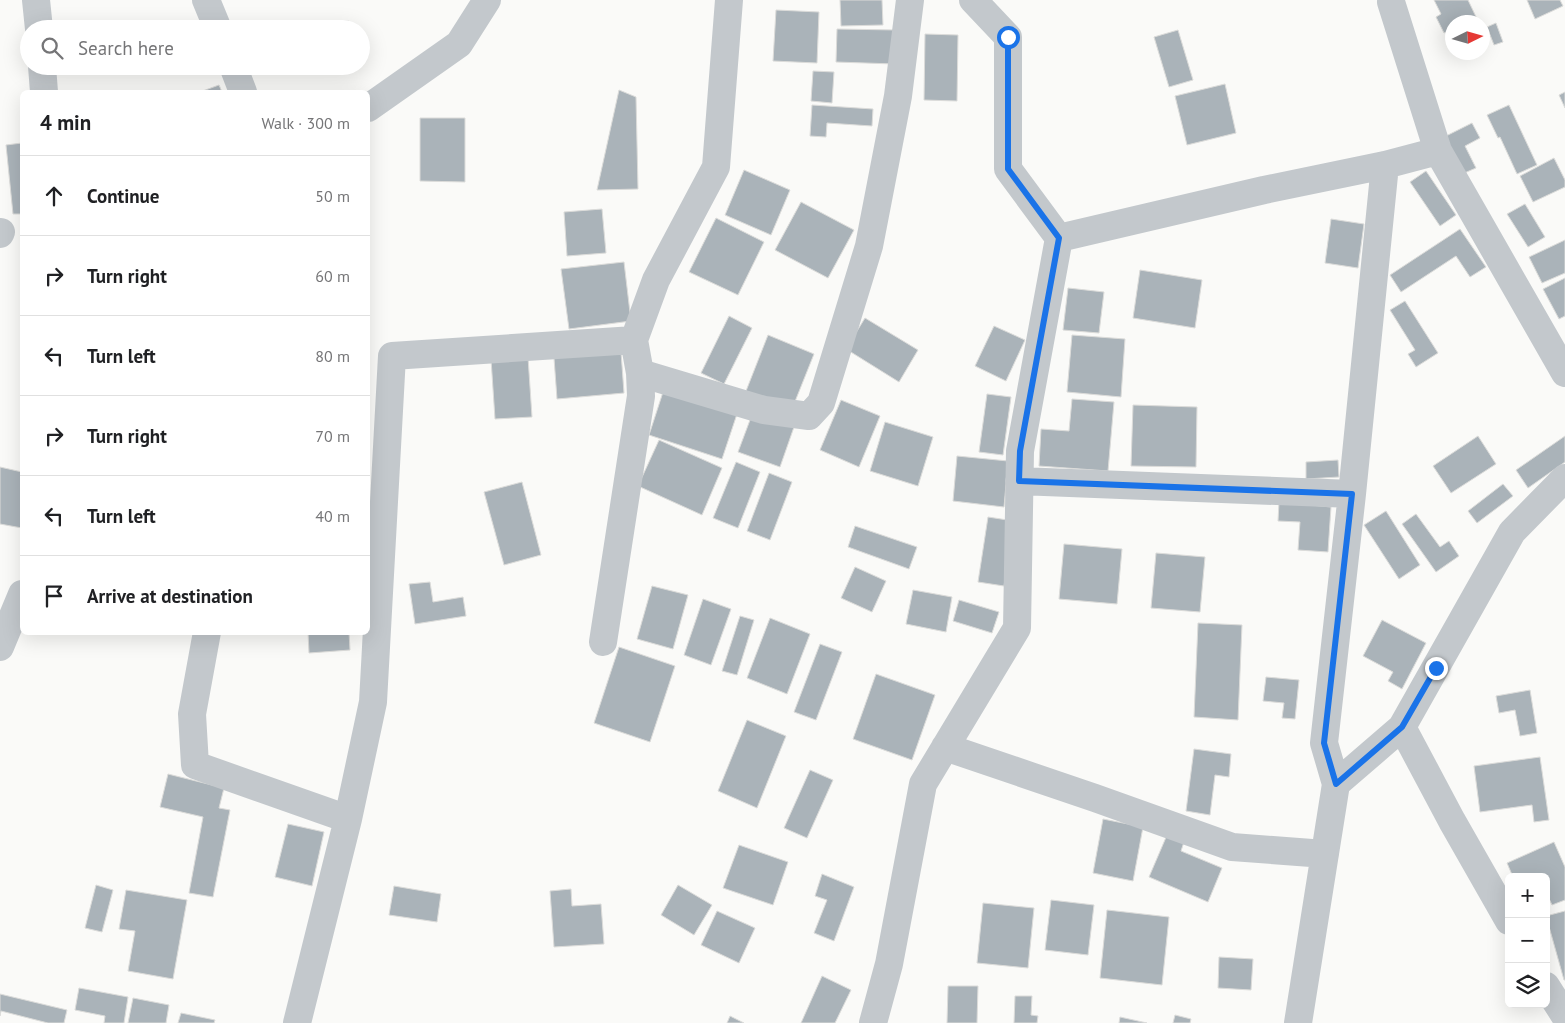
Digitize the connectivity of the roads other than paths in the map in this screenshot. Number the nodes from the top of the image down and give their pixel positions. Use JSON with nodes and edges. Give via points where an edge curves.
{"nodes":[{"id":1,"x":36,"y":0,"type":"edge"},
{"id":2,"x":206,"y":0,"type":"edge"},
{"id":3,"x":486,"y":0,"type":"edge"},
{"id":4,"x":729,"y":0,"type":"edge"},
{"id":5,"x":910,"y":0,"type":"edge"},
{"id":6,"x":973,"y":0,"type":"edge"},
{"id":7,"x":1391,"y":2,"type":"dead end"},
{"id":8,"x":37,"y":20,"type":"edge"},
{"id":9,"x":214,"y":20,"type":"edge"},
{"id":10,"x":43,"y":75,"type":"edge"},
{"id":11,"x":236,"y":75,"type":"edge"},
{"id":12,"x":44,"y":90,"type":"edge"},
{"id":13,"x":242,"y":90,"type":"edge"},
{"id":14,"x":370,"y":107,"type":"edge"},
{"id":15,"x":1438,"y":151,"type":"junction"},
{"id":16,"x":1385,"y":165,"type":"junction"},
{"id":17,"x":1059,"y":238,"type":"junction"},
{"id":18,"x":634,"y":340,"type":"junction"},
{"id":19,"x":640,"y":373,"type":"junction"},
{"id":20,"x":1565,"y":373,"type":"edge"},
{"id":21,"x":1565,"y":478,"type":"edge"},
{"id":22,"x":1019,"y":481,"type":"junction"},
{"id":23,"x":1352,"y":494,"type":"junction"},
{"id":24,"x":20,"y":599,"type":"edge"},
{"id":25,"x":206,"y":635,"type":"edge"},
{"id":26,"x":603,"y":642,"type":"dead end"},
{"id":27,"x":0,"y":647,"type":"edge"},
{"id":28,"x":1402,"y":727,"type":"junction"},
{"id":29,"x":945,"y":747,"type":"junction"},
{"id":30,"x":1336,"y":784,"type":"junction"},
{"id":31,"x":348,"y":819,"type":"junction"},
{"id":32,"x":1325,"y":854,"type":"junction"},
{"id":33,"x":1507,"y":918,"type":"edge"},
{"id":34,"x":1550,"y":992,"type":"edge"},
{"id":35,"x":1565,"y":1016,"type":"edge"},
{"id":36,"x":297,"y":1023,"type":"edge"},
{"id":37,"x":873,"y":1023,"type":"edge"},
{"id":38,"x":1298,"y":1023,"type":"edge"}],
"edges":[{"from":1,"to":8,"type":"street"},
{"from":2,"to":9,"type":"street"},
{"from":3,"to":14,"type":"street","via":[[459,44]]},
{"from":4,"to":18,"type":"street","via":[[716,167],[656,280]]},
{"from":5,"to":19,"type":"street","via":[[898,96],[869,246],[821,403],[809,416],[764,410]]},
{"from":6,"to":17,"type":"street","via":[[1008,37],[1008,169]]},
{"from":7,"to":15,"type":"street"},
{"from":10,"to":12,"type":"street"},
{"from":11,"to":13,"type":"street"},
{"from":15,"to":16,"type":"street"},
{"from":15,"to":20,"type":"street"},
{"from":16,"to":17,"type":"street"},
{"from":16,"to":23,"type":"street"},
{"from":17,"to":22,"type":"street","via":[[1020,451]]},
{"from":18,"to":19,"type":"street"},
{"from":18,"to":31,"type":"street","via":[[392,356],[373,702]]},
{"from":19,"to":26,"type":"street","via":[[641,396]]},
{"from":21,"to":28,"type":"street","via":[[1512,532]]},
{"from":22,"to":23,"type":"street"},
{"from":22,"to":29,"type":"street","via":[[1017,628]]},
{"from":23,"to":30,"type":"street","via":[[1324,743]]},
{"from":24,"to":27,"type":"street"},
{"from":25,"to":31,"type":"street","via":[[192,714],[195,765]]},
{"from":28,"to":30,"type":"street"},
{"from":28,"to":33,"type":"street"},
{"from":29,"to":32,"type":"street","via":[[1232,847]]},
{"from":29,"to":37,"type":"street","via":[[923,784],[890,964]]},
{"from":30,"to":32,"type":"street"},
{"from":31,"to":36,"type":"street"},
{"from":32,"to":38,"type":"street"},
{"from":34,"to":35,"type":"street"}]}
